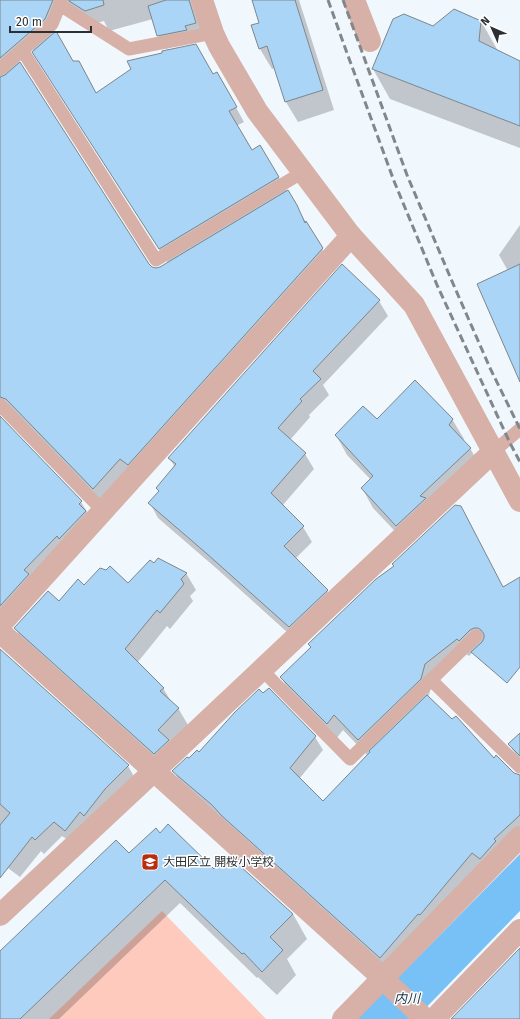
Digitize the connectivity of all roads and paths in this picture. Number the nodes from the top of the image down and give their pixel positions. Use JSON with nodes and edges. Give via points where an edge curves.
{"nodes":[{"id":1,"x":202,"y":0,"type":"edge"},
{"id":2,"x":354,"y":0,"type":"edge"},
{"id":3,"x":60,"y":3,"type":"edge"},
{"id":4,"x":213,"y":33,"type":"junction"},
{"id":5,"x":370,"y":41,"type":"dead end"},
{"id":6,"x":22,"y":50,"type":"junction"},
{"id":7,"x":0,"y":69,"type":"edge"},
{"id":8,"x":303,"y":172,"type":"junction"},
{"id":9,"x":351,"y":236,"type":"junction"},
{"id":10,"x":0,"y":405,"type":"edge"},
{"id":11,"x":520,"y":429,"type":"edge"},
{"id":12,"x":493,"y":452,"type":"junction"},
{"id":13,"x":520,"y":501,"type":"edge"},
{"id":14,"x":103,"y":511,"type":"junction"},
{"id":15,"x":0,"y":625,"type":"edge"},
{"id":16,"x":0,"y":632,"type":"edge"},
{"id":17,"x":476,"y":636,"type":"dead end"},
{"id":18,"x":262,"y":670,"type":"junction"},
{"id":19,"x":431,"y":680,"type":"junction"},
{"id":20,"x":520,"y":767,"type":"edge"},
{"id":21,"x":154,"y":771,"type":"junction"},
{"id":22,"x":520,"y":837,"type":"edge"},
{"id":23,"x":0,"y":915,"type":"edge"},
{"id":24,"x":520,"y":930,"type":"edge"},
{"id":25,"x":383,"y":979,"type":"junction"},
{"id":26,"x":343,"y":1019,"type":"edge"},
{"id":27,"x":425,"y":1019,"type":"edge"},
{"id":28,"x":434,"y":1019,"type":"edge"}],
"edges":[{"from":1,"to":4,"type":"street"},
{"from":2,"to":5,"type":"street"},
{"from":3,"to":4,"type":"lane","via":[[129,49]]},
{"from":3,"to":6,"type":"lane","via":[[52,24]]},
{"from":4,"to":8,"type":"street","via":[[218,46],[257,111]]},
{"from":6,"to":7,"type":"lane"},
{"from":6,"to":8,"type":"lane","via":[[156,260]]},
{"from":8,"to":9,"type":"street"},
{"from":9,"to":12,"type":"street","via":[[414,305]]},
{"from":9,"to":14,"type":"street"},
{"from":10,"to":14,"type":"lane"},
{"from":11,"to":12,"type":"lane"},
{"from":12,"to":13,"type":"street"},
{"from":12,"to":18,"type":"street"},
{"from":14,"to":15,"type":"street"},
{"from":16,"to":21,"type":"street"},
{"from":17,"to":19,"type":"lane"},
{"from":18,"to":19,"type":"lane","via":[[350,759]]},
{"from":18,"to":21,"type":"street"},
{"from":19,"to":20,"type":"lane"},
{"from":21,"to":23,"type":"street"},
{"from":21,"to":25,"type":"street"},
{"from":22,"to":25,"type":"street"},
{"from":24,"to":28,"type":"street"},
{"from":25,"to":26,"type":"street"},
{"from":25,"to":27,"type":"street"}]}
